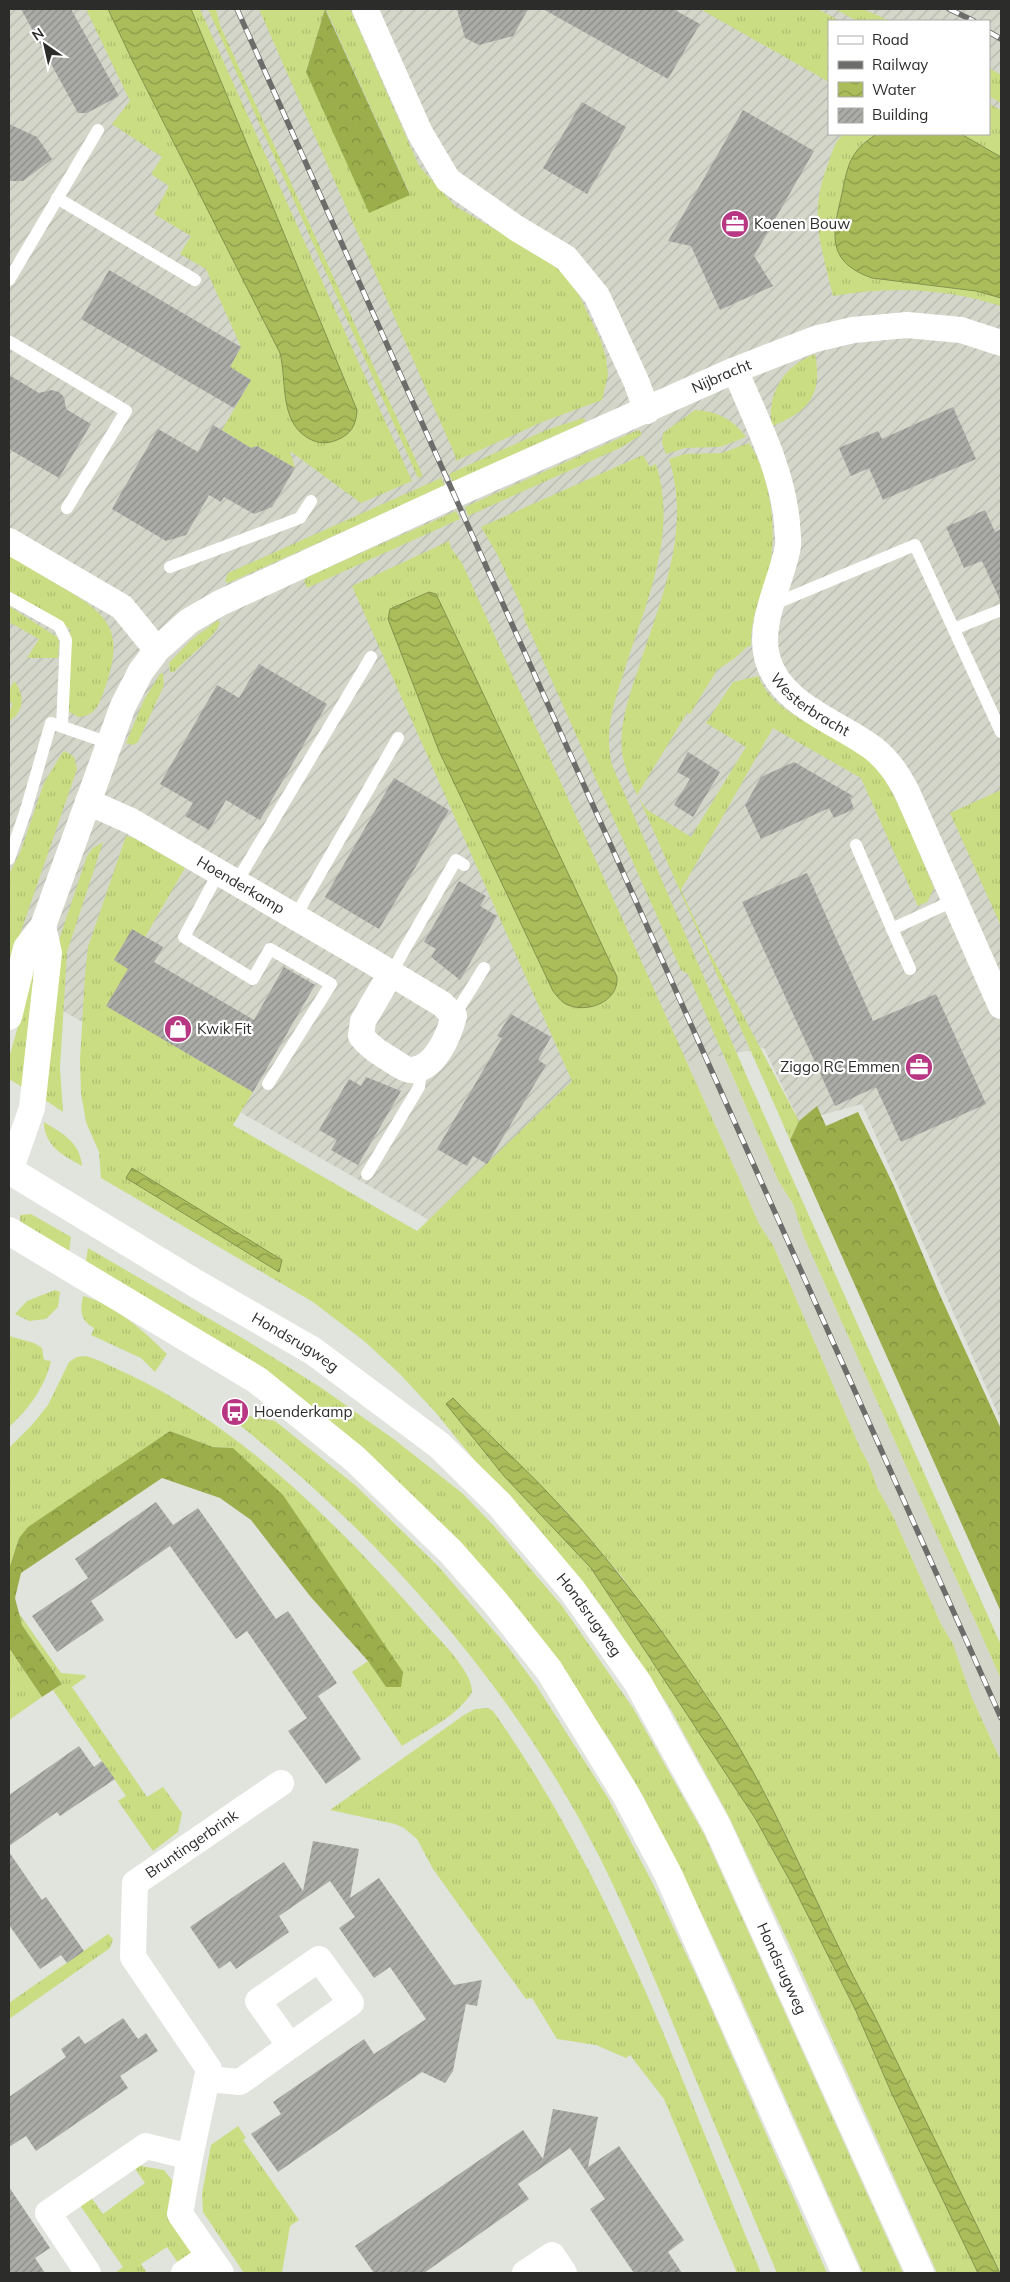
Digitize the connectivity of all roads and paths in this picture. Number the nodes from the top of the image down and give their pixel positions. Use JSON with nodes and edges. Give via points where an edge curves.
{"nodes":[{"id":1,"x":365,"y":9,"type":"edge"},
{"id":2,"x":98,"y":130,"type":"dead end"},
{"id":3,"x":57,"y":198,"type":"junction"},
{"id":4,"x":9,"y":280,"type":"edge"},
{"id":5,"x":194,"y":280,"type":"dead end"},
{"id":6,"x":10,"y":342,"type":"dead end"},
{"id":7,"x":1001,"y":343,"type":"edge"},
{"id":8,"x":735,"y":370,"type":"junction"},
{"id":9,"x":647,"y":411,"type":"junction"},
{"id":10,"x":311,"y":502,"type":"dead end"},
{"id":11,"x":67,"y":508,"type":"dead end"},
{"id":12,"x":9,"y":541,"type":"edge"},
{"id":13,"x":170,"y":567,"type":"dead end"},
{"id":14,"x":9,"y":598,"type":"edge"},
{"id":15,"x":772,"y":605,"type":"junction"},
{"id":16,"x":1001,"y":610,"type":"edge"},
{"id":17,"x":954,"y":629,"type":"junction"},
{"id":18,"x":157,"y":650,"type":"junction"},
{"id":19,"x":371,"y":657,"type":"dead end"},
{"id":20,"x":62,"y":726,"type":"junction"},
{"id":21,"x":1001,"y":732,"type":"edge"},
{"id":22,"x":398,"y":738,"type":"dead end"},
{"id":23,"x":109,"y":743,"type":"junction"},
{"id":24,"x":88,"y":802,"type":"junction"},
{"id":25,"x":856,"y":845,"type":"dead end"},
{"id":26,"x":9,"y":859,"type":"edge"},
{"id":27,"x":464,"y":865,"type":"dead end"},
{"id":28,"x":228,"y":877,"type":"junction"},
{"id":29,"x":955,"y":900,"type":"junction"},
{"id":30,"x":295,"y":917,"type":"junction"},
{"id":31,"x":43,"y":926,"type":"junction"},
{"id":32,"x":892,"y":929,"type":"junction"},
{"id":33,"x":484,"y":968,"type":"dead end"},
{"id":34,"x":910,"y":969,"type":"dead end"},
{"id":35,"x":391,"y":973,"type":"junction"},
{"id":36,"x":1001,"y":1006,"type":"edge"},
{"id":37,"x":454,"y":1016,"type":"junction"},
{"id":38,"x":9,"y":1017,"type":"edge"},
{"id":39,"x":421,"y":1068,"type":"junction"},
{"id":40,"x":268,"y":1084,"type":"dead end"},
{"id":41,"x":9,"y":1174,"type":"edge"},
{"id":42,"x":367,"y":1174,"type":"dead end"},
{"id":43,"x":9,"y":1231,"type":"edge"},
{"id":44,"x":281,"y":1783,"type":"dead end"},
{"id":45,"x":290,"y":2046,"type":"dead end"},
{"id":46,"x":208,"y":2079,"type":"junction"},
{"id":47,"x":190,"y":2157,"type":"junction"},
{"id":48,"x":215,"y":2265,"type":"edge"},
{"id":49,"x":88,"y":2273,"type":"edge"},
{"id":50,"x":184,"y":2273,"type":"edge"},
{"id":51,"x":525,"y":2273,"type":"edge"},
{"id":52,"x":564,"y":2273,"type":"edge"},
{"id":53,"x":846,"y":2273,"type":"edge"},
{"id":54,"x":920,"y":2273,"type":"edge"}],
"edges":[{"from":1,"to":9,"type":"street","via":[[420,133],[448,180],[516,228],[566,258],[597,296]]},
{"from":2,"to":3,"type":"lane"},
{"from":3,"to":4,"type":"lane"},
{"from":3,"to":5,"type":"lane"},
{"from":6,"to":11,"type":"lane","via":[[126,411]]},
{"from":7,"to":8,"type":"street","name":"Nijbracht","via":[[961,330],[907,326],[853,330],[815,339]]},
{"from":8,"to":9,"type":"street","name":"Nijbracht"},
{"from":8,"to":15,"type":"street","name":"Westerbracht","via":[[778,472],[785,503],[789,544]]},
{"from":9,"to":18,"type":"street","name":"Nijbracht","via":[[220,602],[189,621]]},
{"from":10,"to":13,"type":"lane","via":[[300,518]]},
{"from":12,"to":18,"type":"street","via":[[122,607]]},
{"from":14,"to":20,"type":"lane","via":[[59,626],[66,640]]},
{"from":15,"to":17,"type":"lane","via":[[916,545]]},
{"from":15,"to":29,"type":"street","name":"Westerbracht","via":[[766,630],[767,657],[778,682],[803,704],[873,748],[892,765]]},
{"from":16,"to":17,"type":"lane"},
{"from":17,"to":21,"type":"lane"},
{"from":18,"to":23,"type":"street","via":[[141,671]]},
{"from":19,"to":28,"type":"lane"},
{"from":20,"to":23,"type":"lane"},
{"from":20,"to":26,"type":"lane","via":[[51,723]]},
{"from":22,"to":30,"type":"lane"},
{"from":23,"to":24,"type":"street"},
{"from":24,"to":28,"type":"street","name":"Hoenderkamp","via":[[131,821]]},
{"from":24,"to":31,"type":"street"},
{"from":25,"to":32,"type":"lane"},
{"from":27,"to":35,"type":"lane","via":[[456,860]]},
{"from":28,"to":30,"type":"street","name":"Hoenderkamp"},
{"from":28,"to":40,"type":"lane","via":[[184,937],[253,979],[270,949],[331,984]]},
{"from":29,"to":32,"type":"lane"},
{"from":29,"to":36,"type":"street","name":"Westerbracht"},
{"from":30,"to":35,"type":"street","name":"Hoenderkamp"},
{"from":31,"to":38,"type":"street","via":[[26,948]]},
{"from":31,"to":41,"type":"street","via":[[49,953],[32,1108]]},
{"from":32,"to":34,"type":"lane"},
{"from":33,"to":37,"type":"lane"},
{"from":35,"to":37,"type":"street","name":"Hoenderkamp","via":[[442,1004]]},
{"from":35,"to":39,"type":"street","via":[[363,1021],[361,1036],[370,1048],[409,1070]]},
{"from":37,"to":39,"type":"street","via":[[451,1030],[435,1057]]},
{"from":39,"to":42,"type":"lane","via":[[419,1087]]},
{"from":41,"to":54,"type":"main road","name":"Hondsrugweg","via":[[313,1351],[439,1445],[500,1505],[572,1590],[638,1683],[717,1826]]},
{"from":43,"to":53,"type":"main road","via":[[257,1380],[356,1459],[452,1552],[496,1602],[549,1670],[626,1795],[668,1874]]},
{"from":44,"to":46,"type":"street","name":"Bruntingerbrink","via":[[135,1883],[133,1957],[209,2069]]},
{"from":45,"to":46,"type":"street","via":[[240,2082]]},
{"from":46,"to":47,"type":"street"},
{"from":47,"to":48,"type":"street","via":[[180,2214]]},
{"from":47,"to":49,"type":"street","via":[[146,2146],[48,2213]]},
{"from":48,"to":50,"type":"street"},
{"from":51,"to":52,"type":"street","via":[[552,2255]]}]}
